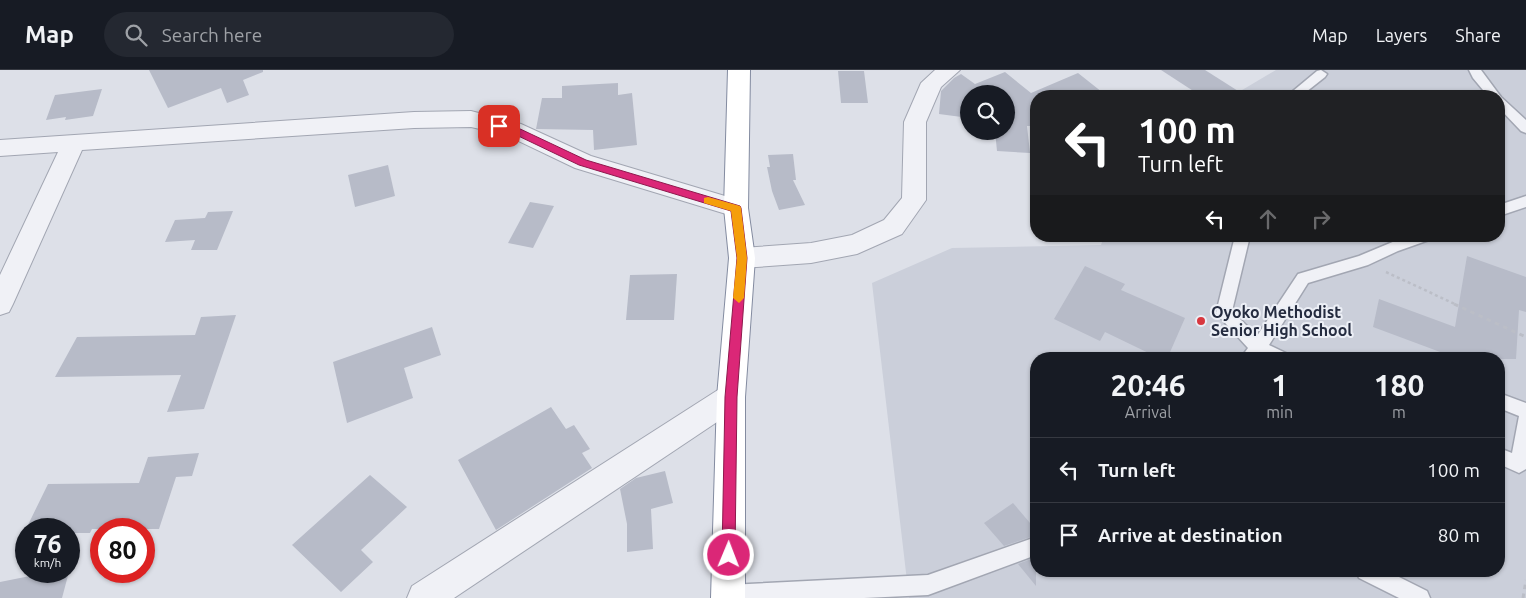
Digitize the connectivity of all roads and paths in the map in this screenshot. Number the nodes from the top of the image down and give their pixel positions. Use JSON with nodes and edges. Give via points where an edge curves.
{"nodes":[{"id":1,"x":739,"y":70,"type":"edge"},
{"id":2,"x":950,"y":70,"type":"edge"},
{"id":3,"x":1475,"y":70,"type":"edge"},
{"id":4,"x":1321,"y":74,"type":"dead end"},
{"id":5,"x":1301,"y":90,"type":"edge"},
{"id":6,"x":1490,"y":90,"type":"edge"},
{"id":7,"x":1505,"y":107,"type":"edge"},
{"id":8,"x":1526,"y":128,"type":"edge"},
{"id":9,"x":74,"y":142,"type":"junction"},
{"id":10,"x":0,"y":148,"type":"edge"},
{"id":11,"x":1525,"y":201,"type":"edge"},
{"id":12,"x":736,"y":208,"type":"junction"},
{"id":13,"x":1505,"y":209,"type":"edge"},
{"id":14,"x":1242,"y":242,"type":"edge"},
{"id":15,"x":1407,"y":242,"type":"edge"},
{"id":16,"x":742,"y":258,"type":"junction"},
{"id":17,"x":1363,"y":261,"type":"junction"},
{"id":18,"x":0,"y":304,"type":"edge"},
{"id":19,"x":1526,"y":336,"type":"edge"},
{"id":20,"x":1252,"y":352,"type":"edge"},
{"id":21,"x":1254,"y":352,"type":"edge"},
{"id":22,"x":731,"y":397,"type":"junction"},
{"id":23,"x":1505,"y":402,"type":"edge"},
{"id":24,"x":1526,"y":411,"type":"edge"},
{"id":25,"x":1526,"y":419,"type":"edge"},
{"id":26,"x":1505,"y":459,"type":"edge"},
{"id":27,"x":1030,"y":548,"type":"edge"},
{"id":28,"x":1378,"y":577,"type":"edge"},
{"id":29,"x":1526,"y":580,"type":"edge"},
{"id":30,"x":728,"y":596,"type":"edge"},
{"id":31,"x":424,"y":598,"type":"edge"},
{"id":32,"x":1420,"y":598,"type":"edge"},
{"id":33,"x":1523,"y":598,"type":"edge"}],
"edges":[{"from":1,"to":12,"type":"highway"},
{"from":2,"to":16,"type":"street","via":[[932,83],[915,122],[914,200],[893,227],[857,244],[829,250]]},
{"from":3,"to":6,"type":"lane"},
{"from":4,"to":5,"type":"lane"},
{"from":7,"to":8,"type":"lane"},
{"from":9,"to":10,"type":"street"},
{"from":9,"to":12,"type":"street","via":[[471,119],[513,129],[583,162]]},
{"from":9,"to":18,"type":"street"},
{"from":11,"to":13,"type":"lane"},
{"from":12,"to":16,"type":"highway"},
{"from":14,"to":20,"type":"lane","via":[[1224,313]]},
{"from":15,"to":17,"type":"lane"},
{"from":16,"to":22,"type":"highway"},
{"from":17,"to":19,"type":"path"},
{"from":17,"to":21,"type":"lane","via":[[1303,278]]},
{"from":22,"to":30,"type":"highway"},
{"from":22,"to":31,"type":"street"},
{"from":23,"to":24,"type":"lane"},
{"from":25,"to":26,"type":"lane","via":[[1519,465]]},
{"from":27,"to":30,"type":"lane","via":[[928,585]]},
{"from":28,"to":32,"type":"lane"},
{"from":29,"to":33,"type":"path"}]}
